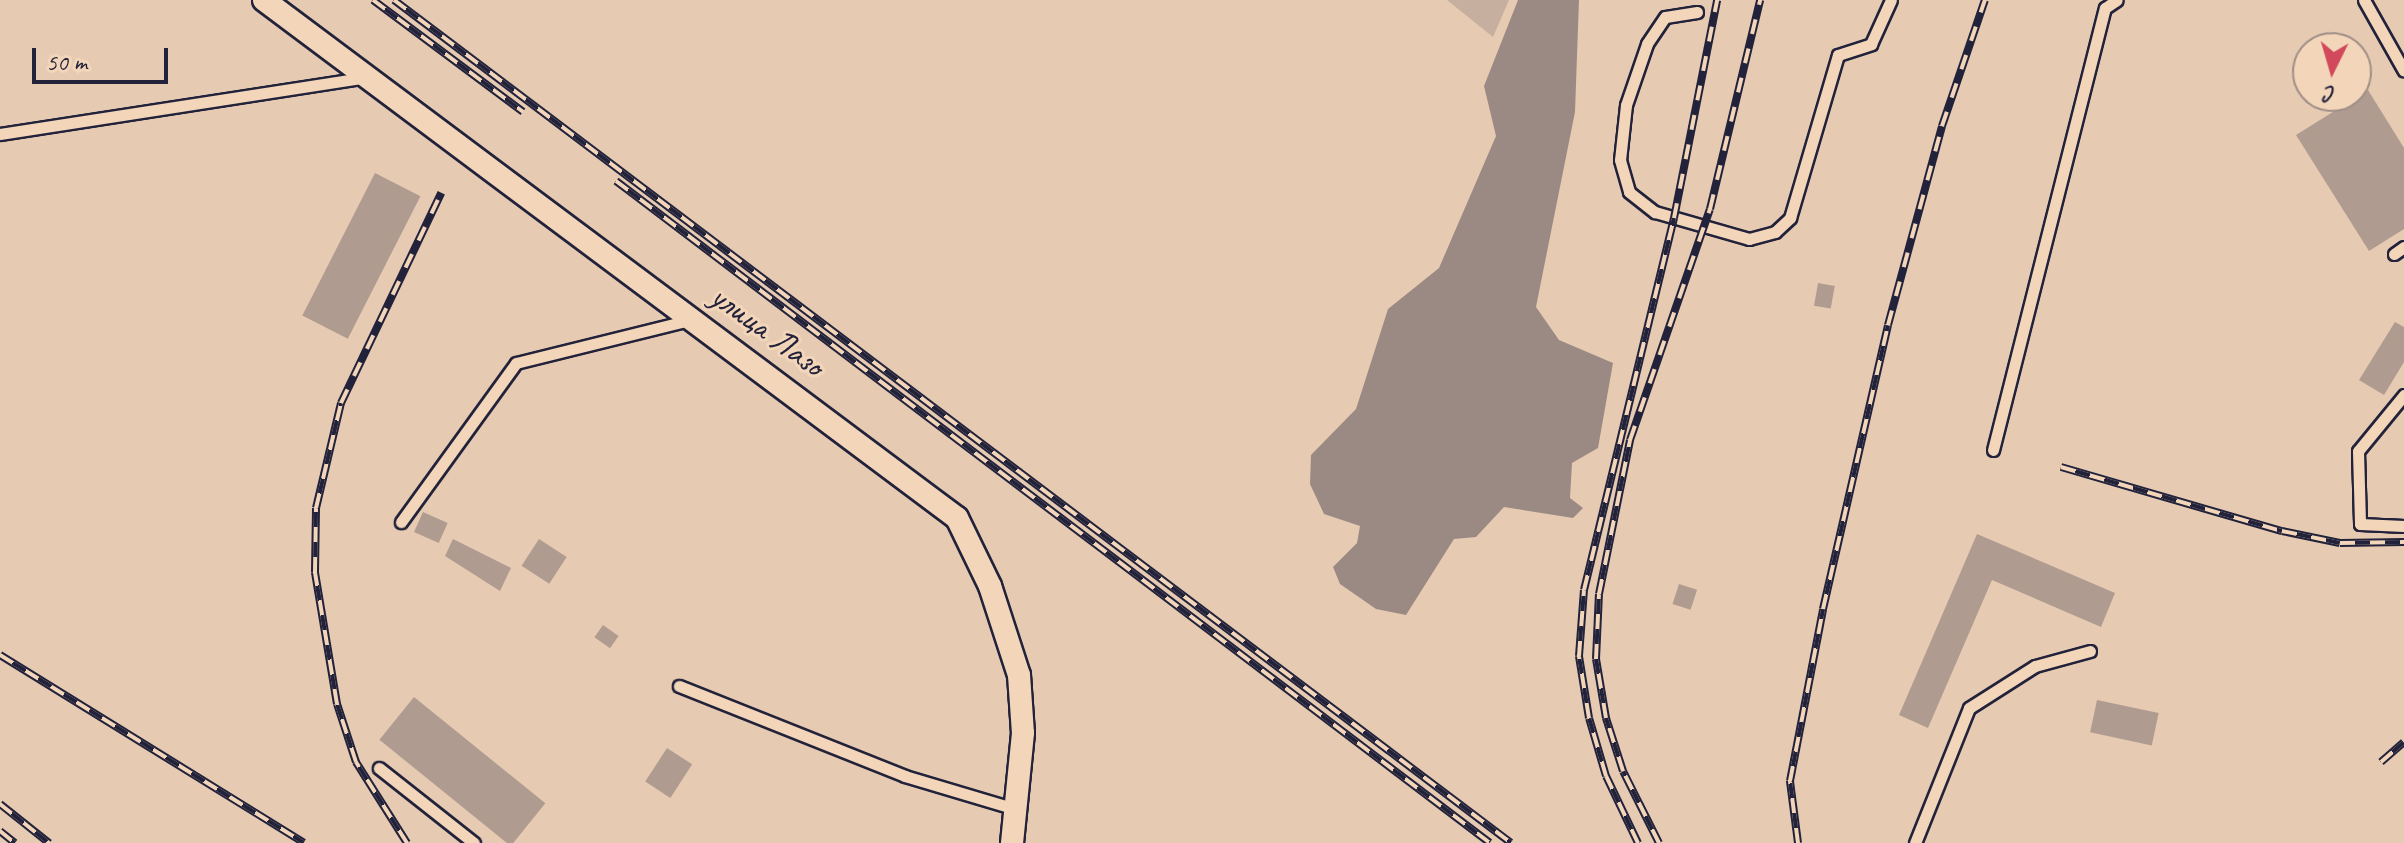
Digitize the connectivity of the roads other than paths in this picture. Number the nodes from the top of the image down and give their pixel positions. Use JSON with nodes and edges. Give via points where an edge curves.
{"nodes":[{"id":1,"x":264,"y":0,"type":"edge"},
{"id":2,"x":1891,"y":0,"type":"edge"},
{"id":3,"x":2117,"y":0,"type":"edge"},
{"id":4,"x":2364,"y":0,"type":"edge"},
{"id":5,"x":1697,"y":12,"type":"dead end"},
{"id":6,"x":2404,"y":71,"type":"edge"},
{"id":7,"x":368,"y":77,"type":"junction"},
{"id":8,"x":0,"y":134,"type":"edge"},
{"id":9,"x":694,"y":318,"type":"junction"},
{"id":10,"x":2404,"y":395,"type":"edge"},
{"id":11,"x":1993,"y":450,"type":"dead end"},
{"id":12,"x":401,"y":522,"type":"dead end"},
{"id":13,"x":2404,"y":526,"type":"edge"},
{"id":14,"x":2090,"y":651,"type":"dead end"},
{"id":15,"x":679,"y":686,"type":"dead end"},
{"id":16,"x":379,"y":768,"type":"dead end"},
{"id":17,"x":1016,"y":809,"type":"junction"},
{"id":18,"x":474,"y":843,"type":"edge"},
{"id":19,"x":1012,"y":843,"type":"edge"},
{"id":20,"x":1915,"y":843,"type":"edge"}],
"edges":[{"from":1,"to":7,"type":"street","name":"улица Лазо"},
{"from":2,"to":5,"type":"lane","via":[[1871,44],[1838,55],[1790,218],[1775,232],[1749,239],[1655,212],[1629,192],[1620,160],[1626,105],[1647,44],[1665,17]]},
{"from":3,"to":11,"type":"lane","via":[[2105,8]]},
{"from":4,"to":6,"type":"lane"},
{"from":7,"to":8,"type":"lane"},
{"from":7,"to":9,"type":"street","name":"улица Лазо"},
{"from":9,"to":12,"type":"lane","via":[[516,363]]},
{"from":9,"to":17,"type":"street","name":"улица Лазо","via":[[957,518],[990,586],[1019,675],[1023,733]]},
{"from":10,"to":13,"type":"lane","via":[[2358,451],[2360,524]]},
{"from":14,"to":20,"type":"lane","via":[[2035,666],[1969,708]]},
{"from":15,"to":17,"type":"lane","via":[[905,776]]},
{"from":16,"to":18,"type":"lane"},
{"from":17,"to":19,"type":"street","name":"улица Лазо"}]}
